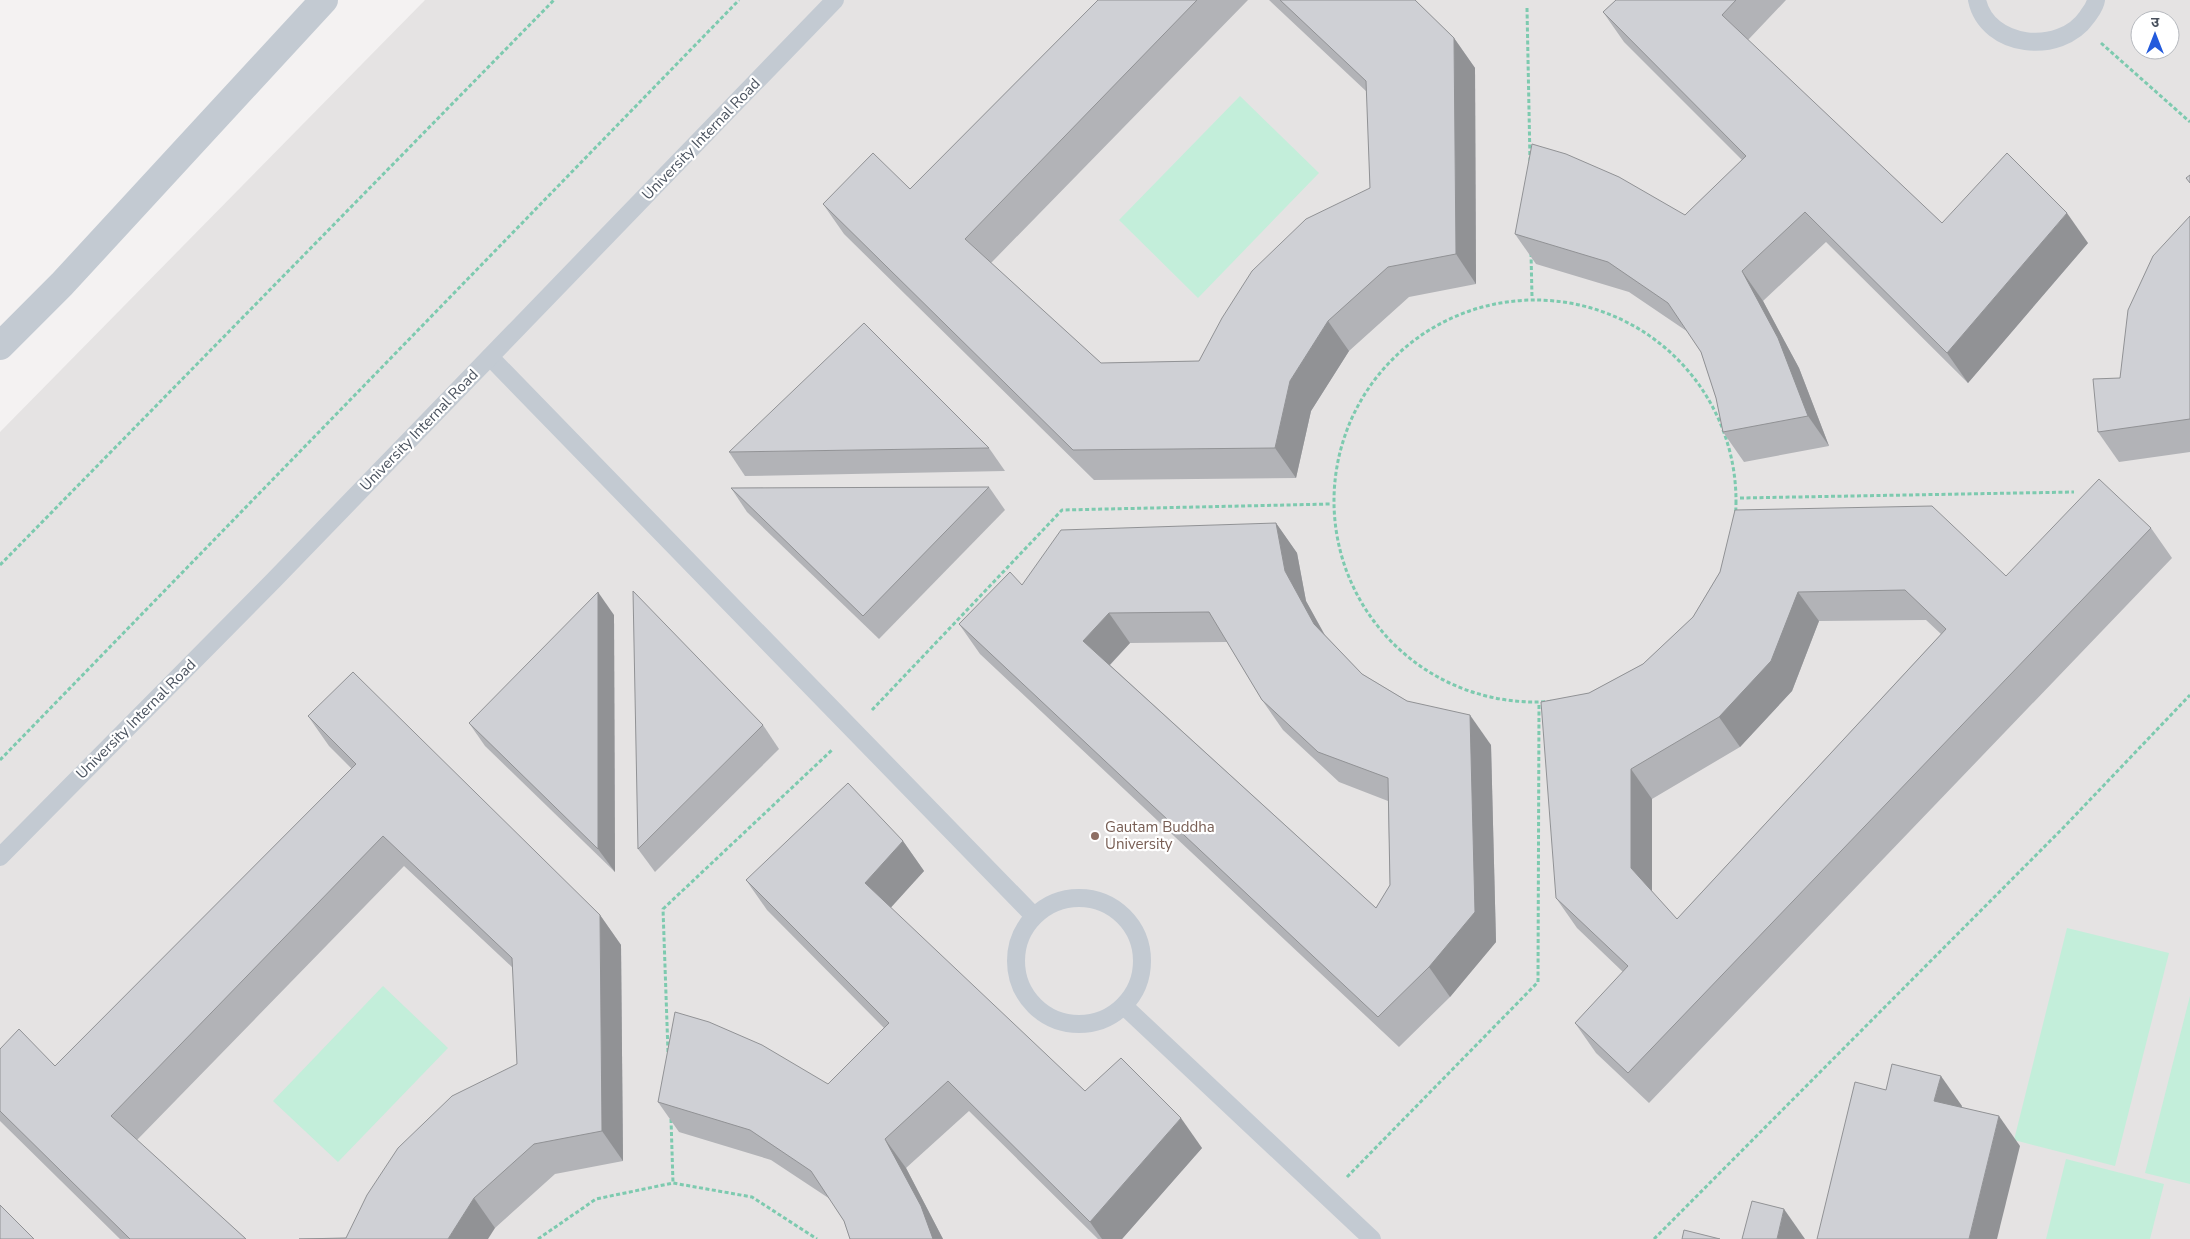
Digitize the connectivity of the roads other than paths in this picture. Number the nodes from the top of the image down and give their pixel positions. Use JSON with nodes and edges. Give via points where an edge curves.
{"nodes":[{"id":1,"x":324,"y":0,"type":"edge"},
{"id":2,"x":835,"y":0,"type":"edge"},
{"id":3,"x":1977,"y":0,"type":"edge"},
{"id":4,"x":2096,"y":0,"type":"edge"},
{"id":5,"x":0,"y":346,"type":"edge"},
{"id":6,"x":490,"y":357,"type":"junction"},
{"id":7,"x":0,"y":857,"type":"edge"},
{"id":8,"x":1034,"y":916,"type":"junction"},
{"id":9,"x":1124,"y":1006,"type":"junction"},
{"id":10,"x":1372,"y":1239,"type":"edge"}],
"edges":[{"from":1,"to":5,"type":"street","via":[[62,284]]},
{"from":2,"to":6,"type":"lane","name":"University Internal Road"},
{"from":3,"to":4,"type":"lane","via":[[1991,24],[2012,39],[2036,44],[2059,39],[2082,25]]},
{"from":6,"to":7,"type":"lane","name":"University Internal Road"},
{"from":6,"to":8,"type":"lane"},
{"from":8,"to":9,"type":"lane","via":[[1022,933],[1015,961],[1021,987],[1033,1006],[1054,1020],[1078,1025],[1102,1020]]},
{"from":8,"to":9,"type":"lane","via":[[1056,902],[1080,897],[1107,904],[1125,916],[1140,942],[1143,961],[1138,987]]},
{"from":9,"to":10,"type":"lane"}]}
